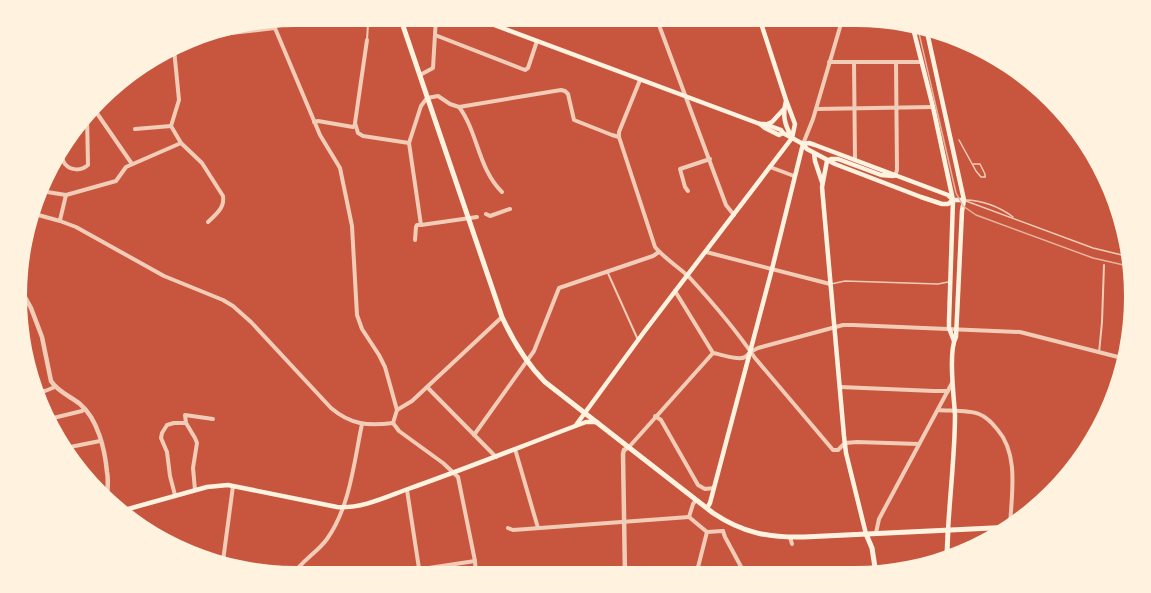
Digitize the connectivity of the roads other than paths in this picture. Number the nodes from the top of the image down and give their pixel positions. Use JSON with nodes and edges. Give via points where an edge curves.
{"nodes":[{"id":1,"x":368,"y":27,"type":"edge"},
{"id":2,"x":403,"y":27,"type":"edge"},
{"id":3,"x":435,"y":27,"type":"edge"},
{"id":4,"x":500,"y":27,"type":"edge"},
{"id":5,"x":660,"y":27,"type":"edge"},
{"id":6,"x":762,"y":27,"type":"edge"},
{"id":7,"x":840,"y":27,"type":"edge"},
{"id":8,"x":271,"y":28,"type":"edge"},
{"id":9,"x":275,"y":28,"type":"edge"},
{"id":10,"x":252,"y":31,"type":"edge"},
{"id":11,"x":914,"y":34,"type":"edge"},
{"id":12,"x":435,"y":35,"type":"junction"},
{"id":13,"x":928,"y":37,"type":"edge"},
{"id":14,"x":367,"y":40,"type":"joint"},
{"id":15,"x":537,"y":41,"type":"junction"},
{"id":16,"x":175,"y":56,"type":"edge"},
{"id":17,"x":830,"y":62,"type":"junction"},
{"id":18,"x":854,"y":62,"type":"junction"},
{"id":19,"x":896,"y":62,"type":"junction"},
{"id":20,"x":921,"y":62,"type":"junction"},
{"id":21,"x":420,"y":75,"type":"junction"},
{"id":22,"x":640,"y":80,"type":"junction"},
{"id":23,"x":427,"y":98,"type":"junction"},
{"id":24,"x":686,"y":98,"type":"junction"},
{"id":25,"x":786,"y":100,"type":"junction"},
{"id":26,"x":459,"y":107,"type":"junction"},
{"id":27,"x":897,"y":107,"type":"junction"},
{"id":28,"x":933,"y":107,"type":"junction"},
{"id":29,"x":854,"y":108,"type":"junction"},
{"id":30,"x":816,"y":109,"type":"junction"},
{"id":31,"x":783,"y":110,"type":"junction"},
{"id":32,"x":98,"y":115,"type":"edge"},
{"id":33,"x":314,"y":122,"type":"junction"},
{"id":34,"x":763,"y":124,"type":"junction"},
{"id":35,"x":355,"y":125,"type":"junction"},
{"id":36,"x":171,"y":126,"type":"junction"},
{"id":37,"x":87,"y":127,"type":"edge"},
{"id":38,"x":135,"y":129,"type":"dead end"},
{"id":39,"x":619,"y":136,"type":"junction"},
{"id":40,"x":792,"y":138,"type":"junction"},
{"id":41,"x":960,"y":140,"type":"dead end"},
{"id":42,"x":181,"y":143,"type":"junction"},
{"id":43,"x":409,"y":143,"type":"junction"},
{"id":44,"x":803,"y":144,"type":"junction"},
{"id":45,"x":814,"y":153,"type":"junction"},
{"id":46,"x":710,"y":159,"type":"junction"},
{"id":47,"x":855,"y":160,"type":"junction"},
{"id":48,"x":827,"y":161,"type":"junction"},
{"id":49,"x":63,"y":162,"type":"edge"},
{"id":50,"x":132,"y":164,"type":"junction"},
{"id":51,"x":972,"y":164,"type":"junction"},
{"id":52,"x":770,"y":167,"type":"junction"},
{"id":53,"x":794,"y":176,"type":"junction"},
{"id":54,"x":895,"y":176,"type":"junction"},
{"id":55,"x":823,"y":183,"type":"junction"},
{"id":56,"x":688,"y":191,"type":"dead end"},
{"id":57,"x":49,"y":192,"type":"edge"},
{"id":58,"x":502,"y":192,"type":"dead end"},
{"id":59,"x":66,"y":195,"type":"junction"},
{"id":60,"x":958,"y":200,"type":"junction"},
{"id":61,"x":510,"y":209,"type":"dead end"},
{"id":62,"x":486,"y":214,"type":"dead end"},
{"id":63,"x":39,"y":215,"type":"edge"},
{"id":64,"x":734,"y":215,"type":"junction"},
{"id":65,"x":477,"y":217,"type":"dead end"},
{"id":66,"x":1014,"y":218,"type":"junction"},
{"id":67,"x":469,"y":219,"type":"junction"},
{"id":68,"x":60,"y":221,"type":"junction"},
{"id":69,"x":208,"y":222,"type":"dead end"},
{"id":70,"x":421,"y":225,"type":"junction"},
{"id":71,"x":415,"y":240,"type":"dead end"},
{"id":72,"x":659,"y":252,"type":"junction"},
{"id":73,"x":705,"y":252,"type":"junction"},
{"id":74,"x":1121,"y":255,"type":"edge"},
{"id":75,"x":1104,"y":265,"type":"dead end"},
{"id":76,"x":772,"y":269,"type":"junction"},
{"id":77,"x":607,"y":271,"type":"junction"},
{"id":78,"x":688,"y":276,"type":"junction"},
{"id":79,"x":950,"y":281,"type":"junction"},
{"id":80,"x":958,"y":281,"type":"junction"},
{"id":81,"x":830,"y":284,"type":"junction"},
{"id":82,"x":675,"y":291,"type":"junction"},
{"id":83,"x":27,"y":301,"type":"edge"},
{"id":84,"x":502,"y":317,"type":"junction"},
{"id":85,"x":834,"y":328,"type":"junction"},
{"id":86,"x":950,"y":328,"type":"junction"},
{"id":87,"x":956,"y":329,"type":"junction"},
{"id":88,"x":638,"y":340,"type":"junction"},
{"id":89,"x":954,"y":341,"type":"junction"},
{"id":90,"x":750,"y":351,"type":"junction"},
{"id":91,"x":713,"y":353,"type":"junction"},
{"id":92,"x":1099,"y":353,"type":"junction"},
{"id":93,"x":1117,"y":357,"type":"edge"},
{"id":94,"x":527,"y":362,"type":"junction"},
{"id":95,"x":952,"y":382,"type":"junction"},
{"id":96,"x":55,"y":387,"type":"junction"},
{"id":97,"x":427,"y":387,"type":"junction"},
{"id":98,"x":840,"y":387,"type":"junction"},
{"id":99,"x":44,"y":391,"type":"edge"},
{"id":100,"x":934,"y":391,"type":"junction"},
{"id":101,"x":948,"y":391,"type":"junction"},
{"id":102,"x":943,"y":401,"type":"junction"},
{"id":103,"x":84,"y":409,"type":"junction"},
{"id":104,"x":397,"y":410,"type":"junction"},
{"id":105,"x":938,"y":410,"type":"junction"},
{"id":106,"x":585,"y":412,"type":"junction"},
{"id":107,"x":955,"y":412,"type":"junction"},
{"id":108,"x":655,"y":416,"type":"junction"},
{"id":109,"x":56,"y":417,"type":"edge"},
{"id":110,"x":213,"y":419,"type":"dead end"},
{"id":111,"x":597,"y":422,"type":"junction"},
{"id":112,"x":186,"y":423,"type":"junction"},
{"id":113,"x":393,"y":423,"type":"junction"},
{"id":114,"x":362,"y":424,"type":"junction"},
{"id":115,"x":574,"y":427,"type":"junction"},
{"id":116,"x":474,"y":435,"type":"junction"},
{"id":117,"x":100,"y":441,"type":"junction"},
{"id":118,"x":846,"y":443,"type":"junction"},
{"id":119,"x":919,"y":444,"type":"junction"},
{"id":120,"x":73,"y":447,"type":"edge"},
{"id":121,"x":628,"y":447,"type":"junction"},
{"id":122,"x":515,"y":449,"type":"junction"},
{"id":123,"x":838,"y":450,"type":"junction"},
{"id":124,"x":846,"y":453,"type":"junction"},
{"id":125,"x":496,"y":457,"type":"junction"},
{"id":126,"x":453,"y":473,"type":"junction"},
{"id":127,"x":233,"y":486,"type":"junction"},
{"id":128,"x":107,"y":488,"type":"edge"},
{"id":129,"x":714,"y":488,"type":"junction"},
{"id":130,"x":195,"y":490,"type":"junction"},
{"id":131,"x":407,"y":490,"type":"junction"},
{"id":132,"x":175,"y":495,"type":"junction"},
{"id":133,"x":696,"y":500,"type":"junction"},
{"id":134,"x":344,"y":507,"type":"junction"},
{"id":135,"x":130,"y":508,"type":"edge"},
{"id":136,"x":707,"y":508,"type":"junction"},
{"id":137,"x":1011,"y":516,"type":"edge"},
{"id":138,"x":689,"y":517,"type":"junction"},
{"id":139,"x":623,"y":521,"type":"junction"},
{"id":140,"x":729,"y":523,"type":"junction"},
{"id":141,"x":508,"y":528,"type":"dead end"},
{"id":142,"x":537,"y":528,"type":"junction"},
{"id":143,"x":991,"y":529,"type":"edge"},
{"id":144,"x":723,"y":531,"type":"junction"},
{"id":145,"x":948,"y":531,"type":"junction"},
{"id":146,"x":707,"y":532,"type":"junction"},
{"id":147,"x":866,"y":534,"type":"junction"},
{"id":148,"x":876,"y":534,"type":"junction"},
{"id":149,"x":790,"y":537,"type":"junction"},
{"id":150,"x":792,"y":544,"type":"dead end"},
{"id":151,"x":872,"y":548,"type":"junction"},
{"id":152,"x":947,"y":549,"type":"edge"},
{"id":153,"x":224,"y":556,"type":"edge"},
{"id":154,"x":475,"y":561,"type":"junction"},
{"id":155,"x":875,"y":565,"type":"edge"},
{"id":156,"x":299,"y":566,"type":"edge"},
{"id":157,"x":419,"y":566,"type":"edge"},
{"id":158,"x":440,"y":566,"type":"edge"},
{"id":159,"x":475,"y":566,"type":"edge"},
{"id":160,"x":625,"y":566,"type":"edge"},
{"id":161,"x":698,"y":566,"type":"edge"},
{"id":162,"x":741,"y":566,"type":"edge"}],
"edges":[{"from":1,"to":14,"type":"street"},
{"from":2,"to":21,"type":"main road"},
{"from":3,"to":12,"type":"street"},
{"from":4,"to":15,"type":"main road"},
{"from":5,"to":24,"type":"street"},
{"from":6,"to":25,"type":"main road"},
{"from":7,"to":17,"type":"street"},
{"from":8,"to":10,"type":"street"},
{"from":9,"to":33,"type":"street"},
{"from":11,"to":20,"type":"main road"},
{"from":12,"to":15,"type":"street","via":[[525,70]]},
{"from":12,"to":21,"type":"street","via":[[434,68]]},
{"from":13,"to":60,"type":"main road"},
{"from":14,"to":35,"type":"street"},
{"from":15,"to":22,"type":"main road"},
{"from":16,"to":36,"type":"street","via":[[180,100]]},
{"from":17,"to":18,"type":"street"},
{"from":17,"to":30,"type":"street"},
{"from":18,"to":19,"type":"street"},
{"from":18,"to":29,"type":"street"},
{"from":19,"to":20,"type":"street"},
{"from":19,"to":27,"type":"street"},
{"from":20,"to":28,"type":"main road"},
{"from":21,"to":23,"type":"main road"},
{"from":22,"to":24,"type":"main road"},
{"from":22,"to":39,"type":"street"},
{"from":23,"to":26,"type":"street","via":[[438,96]]},
{"from":23,"to":43,"type":"street"},
{"from":23,"to":67,"type":"main road"},
{"from":24,"to":34,"type":"main road"},
{"from":24,"to":46,"type":"street"},
{"from":25,"to":31,"type":"main road"},
{"from":25,"to":40,"type":"main road","via":[[795,124]]},
{"from":26,"to":39,"type":"street","via":[[561,90],[568,94],[574,120]]},
{"from":26,"to":58,"type":"street","via":[[486,170]]},
{"from":27,"to":28,"type":"street"},
{"from":27,"to":29,"type":"street"},
{"from":27,"to":54,"type":"street"},
{"from":28,"to":60,"type":"main road"},
{"from":29,"to":30,"type":"street"},
{"from":29,"to":47,"type":"street"},
{"from":30,"to":44,"type":"street"},
{"from":31,"to":34,"type":"main road","via":[[772,122]]},
{"from":31,"to":40,"type":"main road"},
{"from":32,"to":50,"type":"street"},
{"from":33,"to":35,"type":"street"},
{"from":33,"to":104,"type":"street","via":[[340,168],[352,226],[357,315],[383,361]]},
{"from":34,"to":40,"type":"main road"},
{"from":35,"to":43,"type":"street","via":[[363,136]]},
{"from":36,"to":38,"type":"street"},
{"from":36,"to":42,"type":"street"},
{"from":37,"to":49,"type":"street","via":[[88,165],[77,170]]},
{"from":39,"to":72,"type":"street"},
{"from":40,"to":44,"type":"main road"},
{"from":40,"to":52,"type":"main road"},
{"from":41,"to":51,"type":"lane"},
{"from":42,"to":50,"type":"street"},
{"from":42,"to":69,"type":"street","via":[[202,164],[223,196],[223,206]]},
{"from":43,"to":70,"type":"street"},
{"from":44,"to":45,"type":"main road"},
{"from":44,"to":47,"type":"main road"},
{"from":44,"to":53,"type":"main road"},
{"from":45,"to":48,"type":"main road"},
{"from":45,"to":55,"type":"main road"},
{"from":46,"to":56,"type":"street","via":[[680,169]]},
{"from":46,"to":64,"type":"street","via":[[726,205]]},
{"from":47,"to":54,"type":"main road"},
{"from":48,"to":54,"type":"main road","via":[[838,159],[881,175]]},
{"from":48,"to":55,"type":"main road"},
{"from":48,"to":60,"type":"main road","via":[[942,204]]},
{"from":50,"to":59,"type":"street","via":[[116,181]]},
{"from":51,"to":51,"type":"lane","via":[[980,164],[985,177],[981,177]]},
{"from":52,"to":53,"type":"street"},
{"from":52,"to":64,"type":"main road"},
{"from":53,"to":76,"type":"main road"},
{"from":54,"to":60,"type":"main road"},
{"from":55,"to":81,"type":"main road"},
{"from":57,"to":59,"type":"street"},
{"from":59,"to":68,"type":"street"},
{"from":60,"to":66,"type":"lane"},
{"from":60,"to":66,"type":"lane","via":[[980,202]]},
{"from":60,"to":79,"type":"main road"},
{"from":60,"to":80,"type":"main road","via":[[962,211]]},
{"from":61,"to":62,"type":"street"},
{"from":63,"to":68,"type":"street"},
{"from":64,"to":73,"type":"main road"},
{"from":65,"to":67,"type":"street"},
{"from":66,"to":74,"type":"lane"},
{"from":67,"to":70,"type":"street"},
{"from":67,"to":84,"type":"main road"},
{"from":68,"to":114,"type":"street","via":[[76,226],[164,276],[233,306],[331,408]]},
{"from":70,"to":71,"type":"street","via":[[416,227]]},
{"from":72,"to":77,"type":"street"},
{"from":72,"to":78,"type":"street"},
{"from":73,"to":76,"type":"street"},
{"from":73,"to":78,"type":"main road"},
{"from":75,"to":92,"type":"street"},
{"from":76,"to":81,"type":"street"},
{"from":76,"to":90,"type":"main road"},
{"from":77,"to":88,"type":"street"},
{"from":77,"to":94,"type":"street","via":[[559,288]]},
{"from":78,"to":82,"type":"main road"},
{"from":78,"to":90,"type":"street"},
{"from":79,"to":80,"type":"lane"},
{"from":79,"to":81,"type":"lane"},
{"from":79,"to":86,"type":"main road"},
{"from":80,"to":87,"type":"main road"},
{"from":81,"to":85,"type":"main road"},
{"from":82,"to":88,"type":"main road"},
{"from":82,"to":91,"type":"street"},
{"from":83,"to":96,"type":"street","via":[[42,337],[49,376]]},
{"from":84,"to":94,"type":"main road"},
{"from":84,"to":97,"type":"street"},
{"from":85,"to":86,"type":"street"},
{"from":85,"to":90,"type":"street"},
{"from":85,"to":98,"type":"main road"},
{"from":86,"to":87,"type":"street"},
{"from":86,"to":89,"type":"main road"},
{"from":87,"to":89,"type":"main road"},
{"from":87,"to":92,"type":"street","via":[[1020,332]]},
{"from":88,"to":106,"type":"main road"},
{"from":89,"to":95,"type":"main road"},
{"from":90,"to":91,"type":"street","via":[[740,358]]},
{"from":90,"to":123,"type":"street","via":[[829,446]]},
{"from":90,"to":129,"type":"main road"},
{"from":91,"to":108,"type":"street"},
{"from":92,"to":93,"type":"street"},
{"from":94,"to":106,"type":"main road","via":[[545,382]]},
{"from":94,"to":116,"type":"street"},
{"from":95,"to":101,"type":"street"},
{"from":95,"to":107,"type":"main road"},
{"from":96,"to":99,"type":"street"},
{"from":96,"to":103,"type":"street"},
{"from":97,"to":104,"type":"street"},
{"from":97,"to":116,"type":"street"},
{"from":98,"to":100,"type":"street"},
{"from":98,"to":118,"type":"main road"},
{"from":100,"to":101,"type":"street"},
{"from":100,"to":102,"type":"street"},
{"from":101,"to":102,"type":"street"},
{"from":102,"to":105,"type":"street"},
{"from":103,"to":109,"type":"street"},
{"from":103,"to":117,"type":"street","via":[[94,421]]},
{"from":104,"to":113,"type":"street"},
{"from":105,"to":107,"type":"street"},
{"from":105,"to":119,"type":"street"},
{"from":106,"to":111,"type":"main road"},
{"from":106,"to":115,"type":"main road"},
{"from":107,"to":137,"type":"street","via":[[979,414],[1000,432],[1008,445],[1012,459]]},
{"from":107,"to":145,"type":"main road"},
{"from":108,"to":121,"type":"street"},
{"from":108,"to":129,"type":"street","via":[[698,485]]},
{"from":110,"to":112,"type":"street","via":[[185,415]]},
{"from":111,"to":115,"type":"main road"},
{"from":111,"to":121,"type":"main road"},
{"from":112,"to":130,"type":"street","via":[[197,443]]},
{"from":112,"to":132,"type":"street","via":[[167,425],[161,438]]},
{"from":113,"to":114,"type":"street"},
{"from":113,"to":126,"type":"street"},
{"from":114,"to":134,"type":"street"},
{"from":115,"to":122,"type":"main road"},
{"from":116,"to":125,"type":"street"},
{"from":117,"to":120,"type":"street"},
{"from":117,"to":128,"type":"street"},
{"from":118,"to":119,"type":"street"},
{"from":118,"to":123,"type":"street"},
{"from":118,"to":124,"type":"main road"},
{"from":119,"to":148,"type":"street","via":[[879,519]]},
{"from":121,"to":133,"type":"main road"},
{"from":121,"to":139,"type":"street","via":[[623,454]]},
{"from":122,"to":125,"type":"main road"},
{"from":122,"to":142,"type":"street"},
{"from":123,"to":124,"type":"street"},
{"from":124,"to":147,"type":"main road"},
{"from":125,"to":126,"type":"main road"},
{"from":126,"to":131,"type":"main road"},
{"from":126,"to":154,"type":"street","via":[[458,477]]},
{"from":127,"to":130,"type":"main road"},
{"from":127,"to":134,"type":"main road"},
{"from":127,"to":153,"type":"street"},
{"from":129,"to":136,"type":"main road"},
{"from":130,"to":132,"type":"main road"},
{"from":131,"to":134,"type":"main road","via":[[364,505]]},
{"from":131,"to":157,"type":"street"},
{"from":132,"to":135,"type":"main road"},
{"from":133,"to":136,"type":"main road"},
{"from":133,"to":138,"type":"street"},
{"from":134,"to":156,"type":"street","via":[[328,538]]},
{"from":136,"to":140,"type":"main road"},
{"from":138,"to":139,"type":"street"},
{"from":138,"to":146,"type":"street"},
{"from":139,"to":142,"type":"street"},
{"from":139,"to":160,"type":"street"},
{"from":140,"to":144,"type":"street"},
{"from":140,"to":149,"type":"main road","via":[[757,534]]},
{"from":141,"to":142,"type":"street"},
{"from":143,"to":145,"type":"main road"},
{"from":144,"to":146,"type":"street"},
{"from":144,"to":162,"type":"street"},
{"from":145,"to":148,"type":"main road"},
{"from":145,"to":152,"type":"main road"},
{"from":146,"to":161,"type":"street"},
{"from":147,"to":148,"type":"main road"},
{"from":147,"to":149,"type":"main road"},
{"from":147,"to":151,"type":"main road"},
{"from":148,"to":151,"type":"main road"},
{"from":149,"to":150,"type":"street"},
{"from":151,"to":155,"type":"main road"},
{"from":154,"to":158,"type":"street"},
{"from":154,"to":159,"type":"street"}]}
